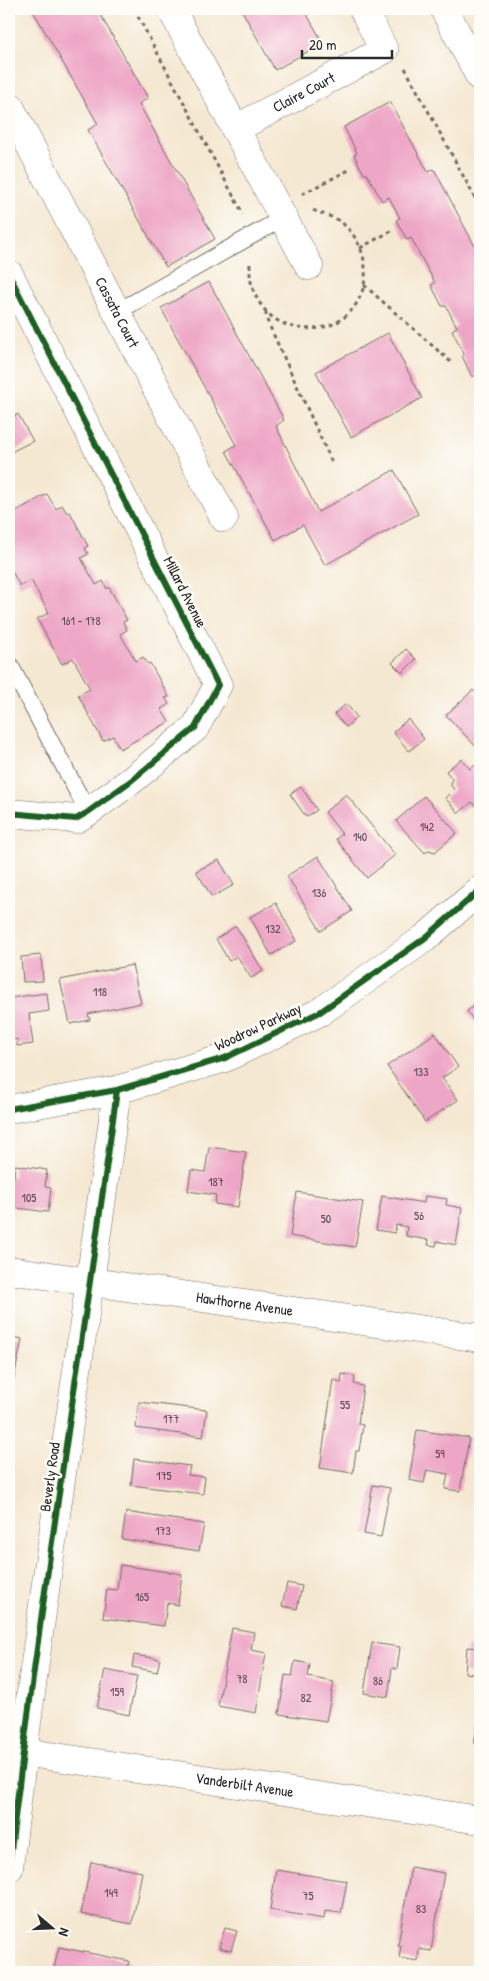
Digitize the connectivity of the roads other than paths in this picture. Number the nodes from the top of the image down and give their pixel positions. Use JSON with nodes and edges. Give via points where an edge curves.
{"nodes":[{"id":1,"x":170,"y":9,"type":"edge"},
{"id":2,"x":363,"y":9,"type":"edge"},
{"id":3,"x":444,"y":9,"type":"edge"},
{"id":4,"x":480,"y":77,"type":"edge"},
{"id":5,"x":9,"y":106,"type":"edge"},
{"id":6,"x":235,"y":129,"type":"junction"},
{"id":7,"x":283,"y":218,"type":"junction"},
{"id":8,"x":309,"y":266,"type":"dead end"},
{"id":9,"x":9,"y":274,"type":"edge"},
{"id":10,"x":117,"y":312,"type":"junction"},
{"id":11,"x":224,"y":518,"type":"dead end"},
{"id":12,"x":9,"y":663,"type":"edge"},
{"id":13,"x":9,"y":812,"type":"edge"},
{"id":14,"x":88,"y":812,"type":"junction"},
{"id":15,"x":480,"y":890,"type":"edge"},
{"id":16,"x":117,"y":1090,"type":"junction"},
{"id":17,"x":9,"y":1108,"type":"edge"},
{"id":18,"x":9,"y":1270,"type":"edge"},
{"id":19,"x":91,"y":1282,"type":"junction"},
{"id":20,"x":480,"y":1338,"type":"edge"},
{"id":21,"x":15,"y":1751,"type":"edge"},
{"id":22,"x":480,"y":1820,"type":"edge"},
{"id":23,"x":9,"y":1868,"type":"edge"}],
"edges":[{"from":1,"to":6,"type":"street"},
{"from":2,"to":6,"type":"street","name":"Claire Court","via":[[384,50]]},
{"from":3,"to":4,"type":"street"},
{"from":5,"to":10,"type":"street","name":"Cassata Court"},
{"from":6,"to":7,"type":"street"},
{"from":7,"to":8,"type":"street"},
{"from":7,"to":10,"type":"lane"},
{"from":9,"to":14,"type":"street","name":"Millard Avenue","via":[[218,685],[195,728]]},
{"from":10,"to":11,"type":"street","name":"Cassata Court"},
{"from":12,"to":14,"type":"lane"},
{"from":13,"to":14,"type":"street","name":"Millard Avenue","via":[[76,819]]},
{"from":15,"to":16,"type":"street","name":"Woodrow Parkway","via":[[425,938],[320,1012],[225,1058]]},
{"from":16,"to":17,"type":"street","name":"Woodrow Parkway"},
{"from":16,"to":19,"type":"street","name":"Beverly Road"},
{"from":18,"to":19,"type":"street","name":"Hawthorne Avenue"},
{"from":19,"to":20,"type":"street","name":"Hawthorne Avenue"},
{"from":19,"to":21,"type":"street","name":"Beverly Road"},
{"from":21,"to":22,"type":"street","name":"Vanderbilt Avenue"},
{"from":21,"to":23,"type":"street","name":"Beverly Road"}]}
